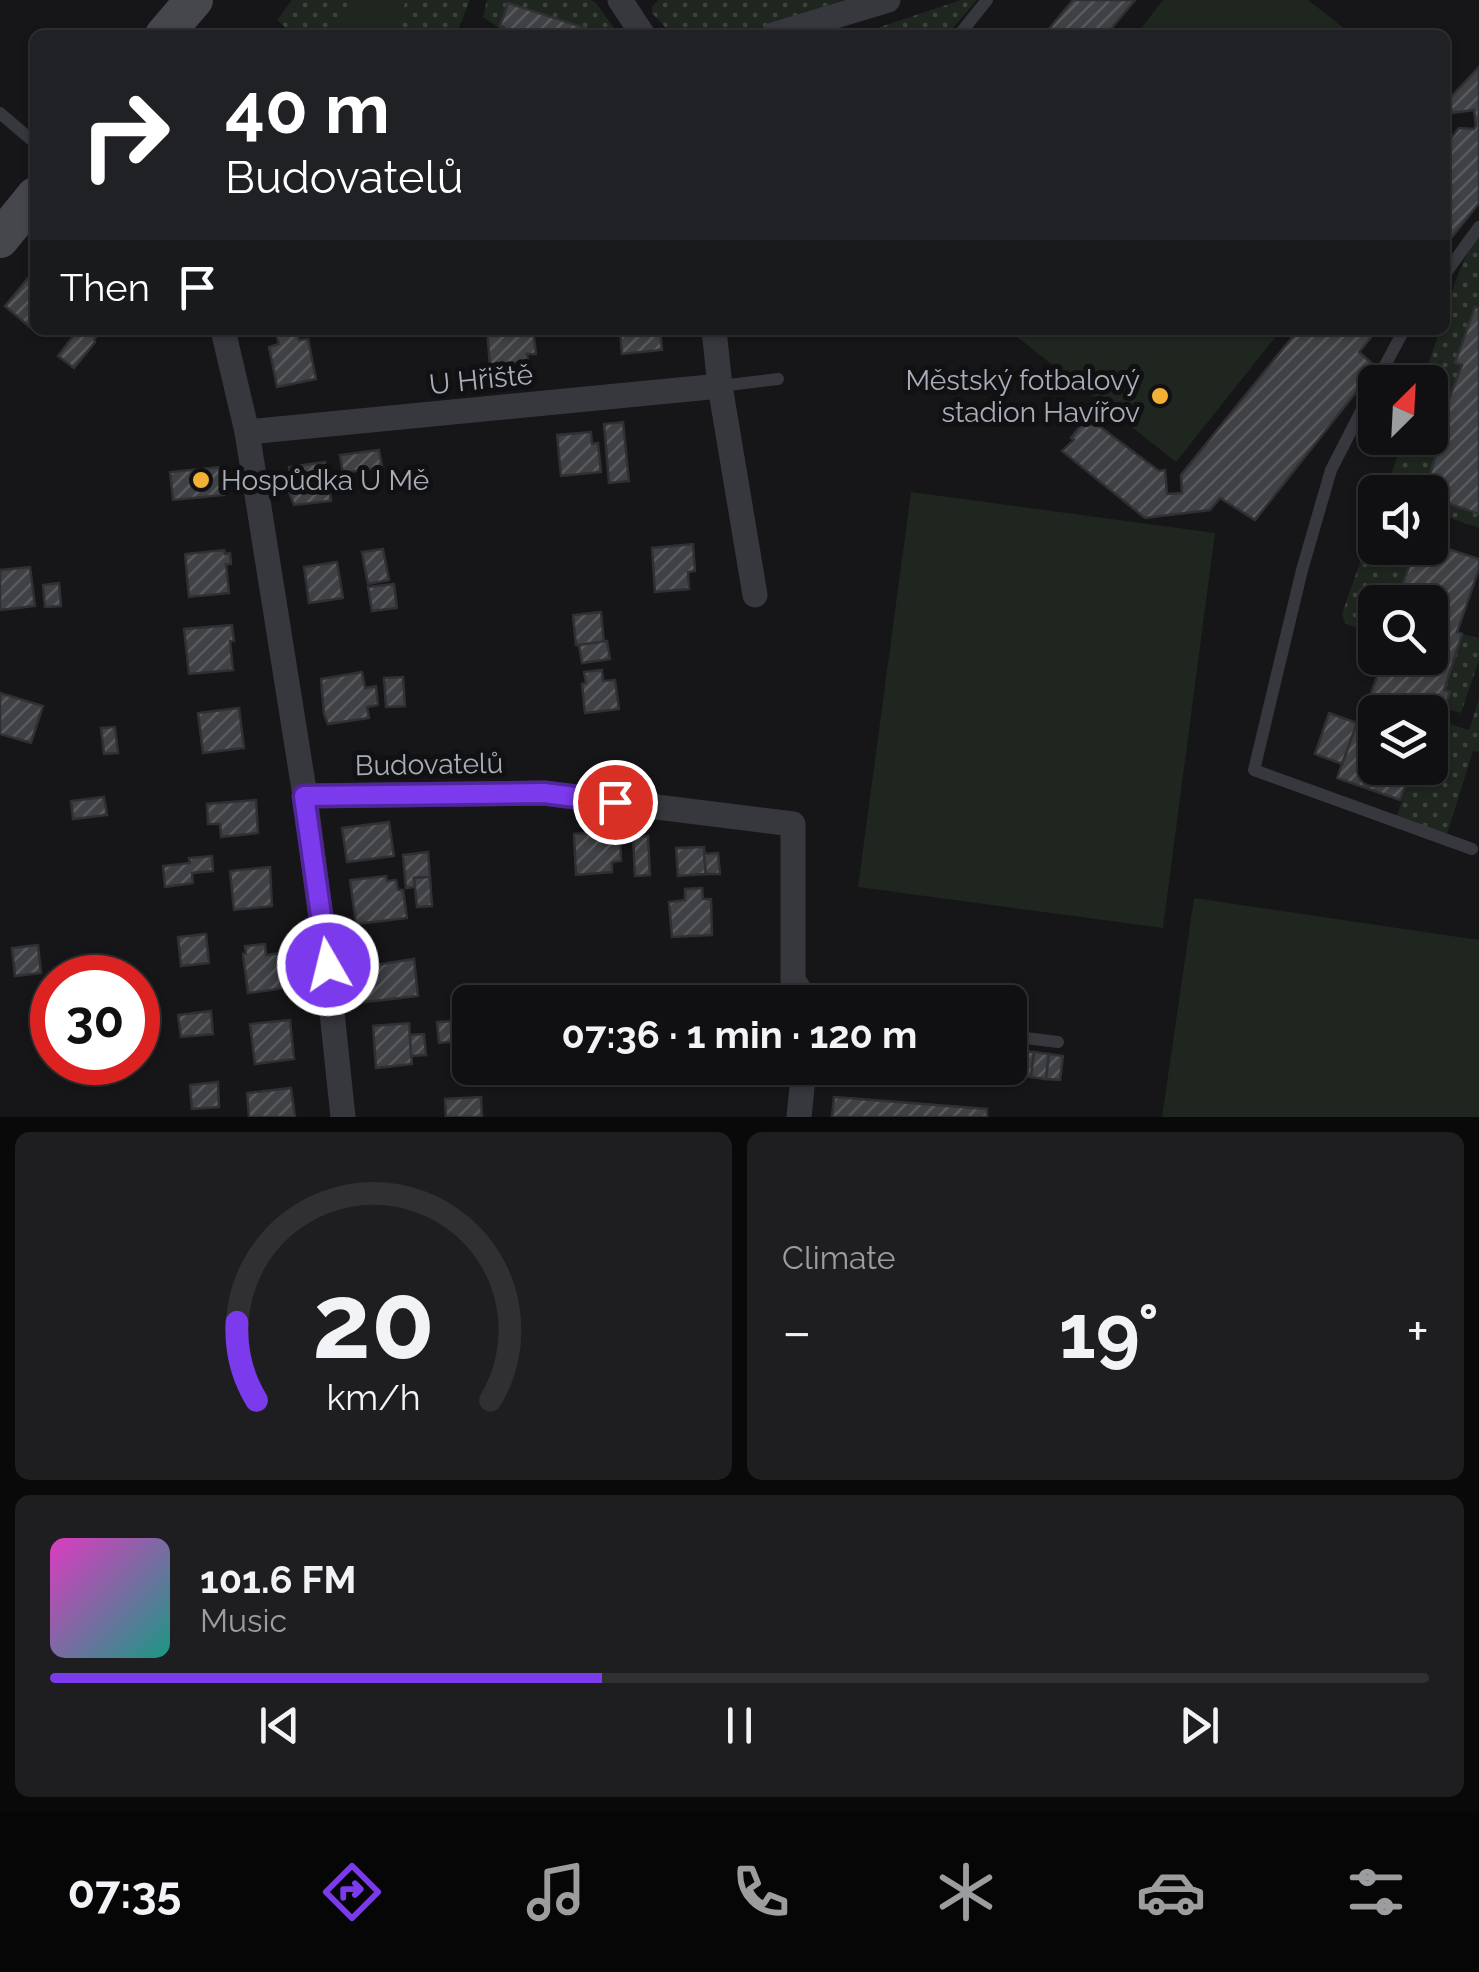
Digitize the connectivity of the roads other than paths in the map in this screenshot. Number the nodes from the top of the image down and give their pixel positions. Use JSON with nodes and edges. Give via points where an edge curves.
{"nodes":[{"id":1,"x":194,"y":0,"type":"edge"},
{"id":2,"x":620,"y":0,"type":"edge"},
{"id":3,"x":888,"y":0,"type":"edge"},
{"id":4,"x":987,"y":0,"type":"edge"},
{"id":5,"x":168,"y":30,"type":"edge"},
{"id":6,"x":641,"y":30,"type":"edge"},
{"id":7,"x":789,"y":30,"type":"edge"},
{"id":8,"x":963,"y":30,"type":"edge"},
{"id":9,"x":0,"y":113,"type":"edge"},
{"id":10,"x":30,"y":139,"type":"edge"},
{"id":11,"x":30,"y":202,"type":"edge"},
{"id":12,"x":1479,"y":228,"type":"edge"},
{"id":13,"x":0,"y":240,"type":"edge"},
{"id":14,"x":1450,"y":267,"type":"edge"},
{"id":15,"x":224,"y":335,"type":"edge"},
{"id":16,"x":716,"y":335,"type":"edge"},
{"id":17,"x":1401,"y":335,"type":"edge"},
{"id":18,"x":1385,"y":365,"type":"edge"},
{"id":19,"x":778,"y":379,"type":"dead end"},
{"id":20,"x":720,"y":386,"type":"junction"},
{"id":21,"x":1358,"y":417,"type":"edge"},
{"id":22,"x":247,"y":432,"type":"junction"},
{"id":23,"x":755,"y":595,"type":"dead end"},
{"id":24,"x":304,"y":796,"type":"junction"},
{"id":25,"x":1472,"y":849,"type":"dead end"},
{"id":26,"x":795,"y":985,"type":"edge"},
{"id":27,"x":1027,"y":1038,"type":"edge"},
{"id":28,"x":1058,"y":1042,"type":"dead end"},
{"id":29,"x":802,"y":1085,"type":"edge"},
{"id":30,"x":343,"y":1117,"type":"edge"},
{"id":31,"x":799,"y":1117,"type":"edge"}],
"edges":[{"from":1,"to":5,"type":"street"},
{"from":2,"to":6,"type":"street"},
{"from":3,"to":7,"type":"street"},
{"from":4,"to":8,"type":"lane"},
{"from":9,"to":10,"type":"lane"},
{"from":11,"to":13,"type":"street"},
{"from":12,"to":14,"type":"lane"},
{"from":15,"to":22,"type":"street"},
{"from":16,"to":20,"type":"street"},
{"from":17,"to":18,"type":"lane"},
{"from":19,"to":20,"type":"lane"},
{"from":20,"to":22,"type":"street","name":"U Hřiště"},
{"from":20,"to":23,"type":"street"},
{"from":21,"to":25,"type":"lane","via":[[1331,470],[1254,770]]},
{"from":22,"to":24,"type":"street"},
{"from":24,"to":26,"type":"street","name":"Budovatelů","via":[[544,793],[793,824]]},
{"from":24,"to":30,"type":"street"},
{"from":27,"to":28,"type":"lane"},
{"from":29,"to":31,"type":"street"}]}
